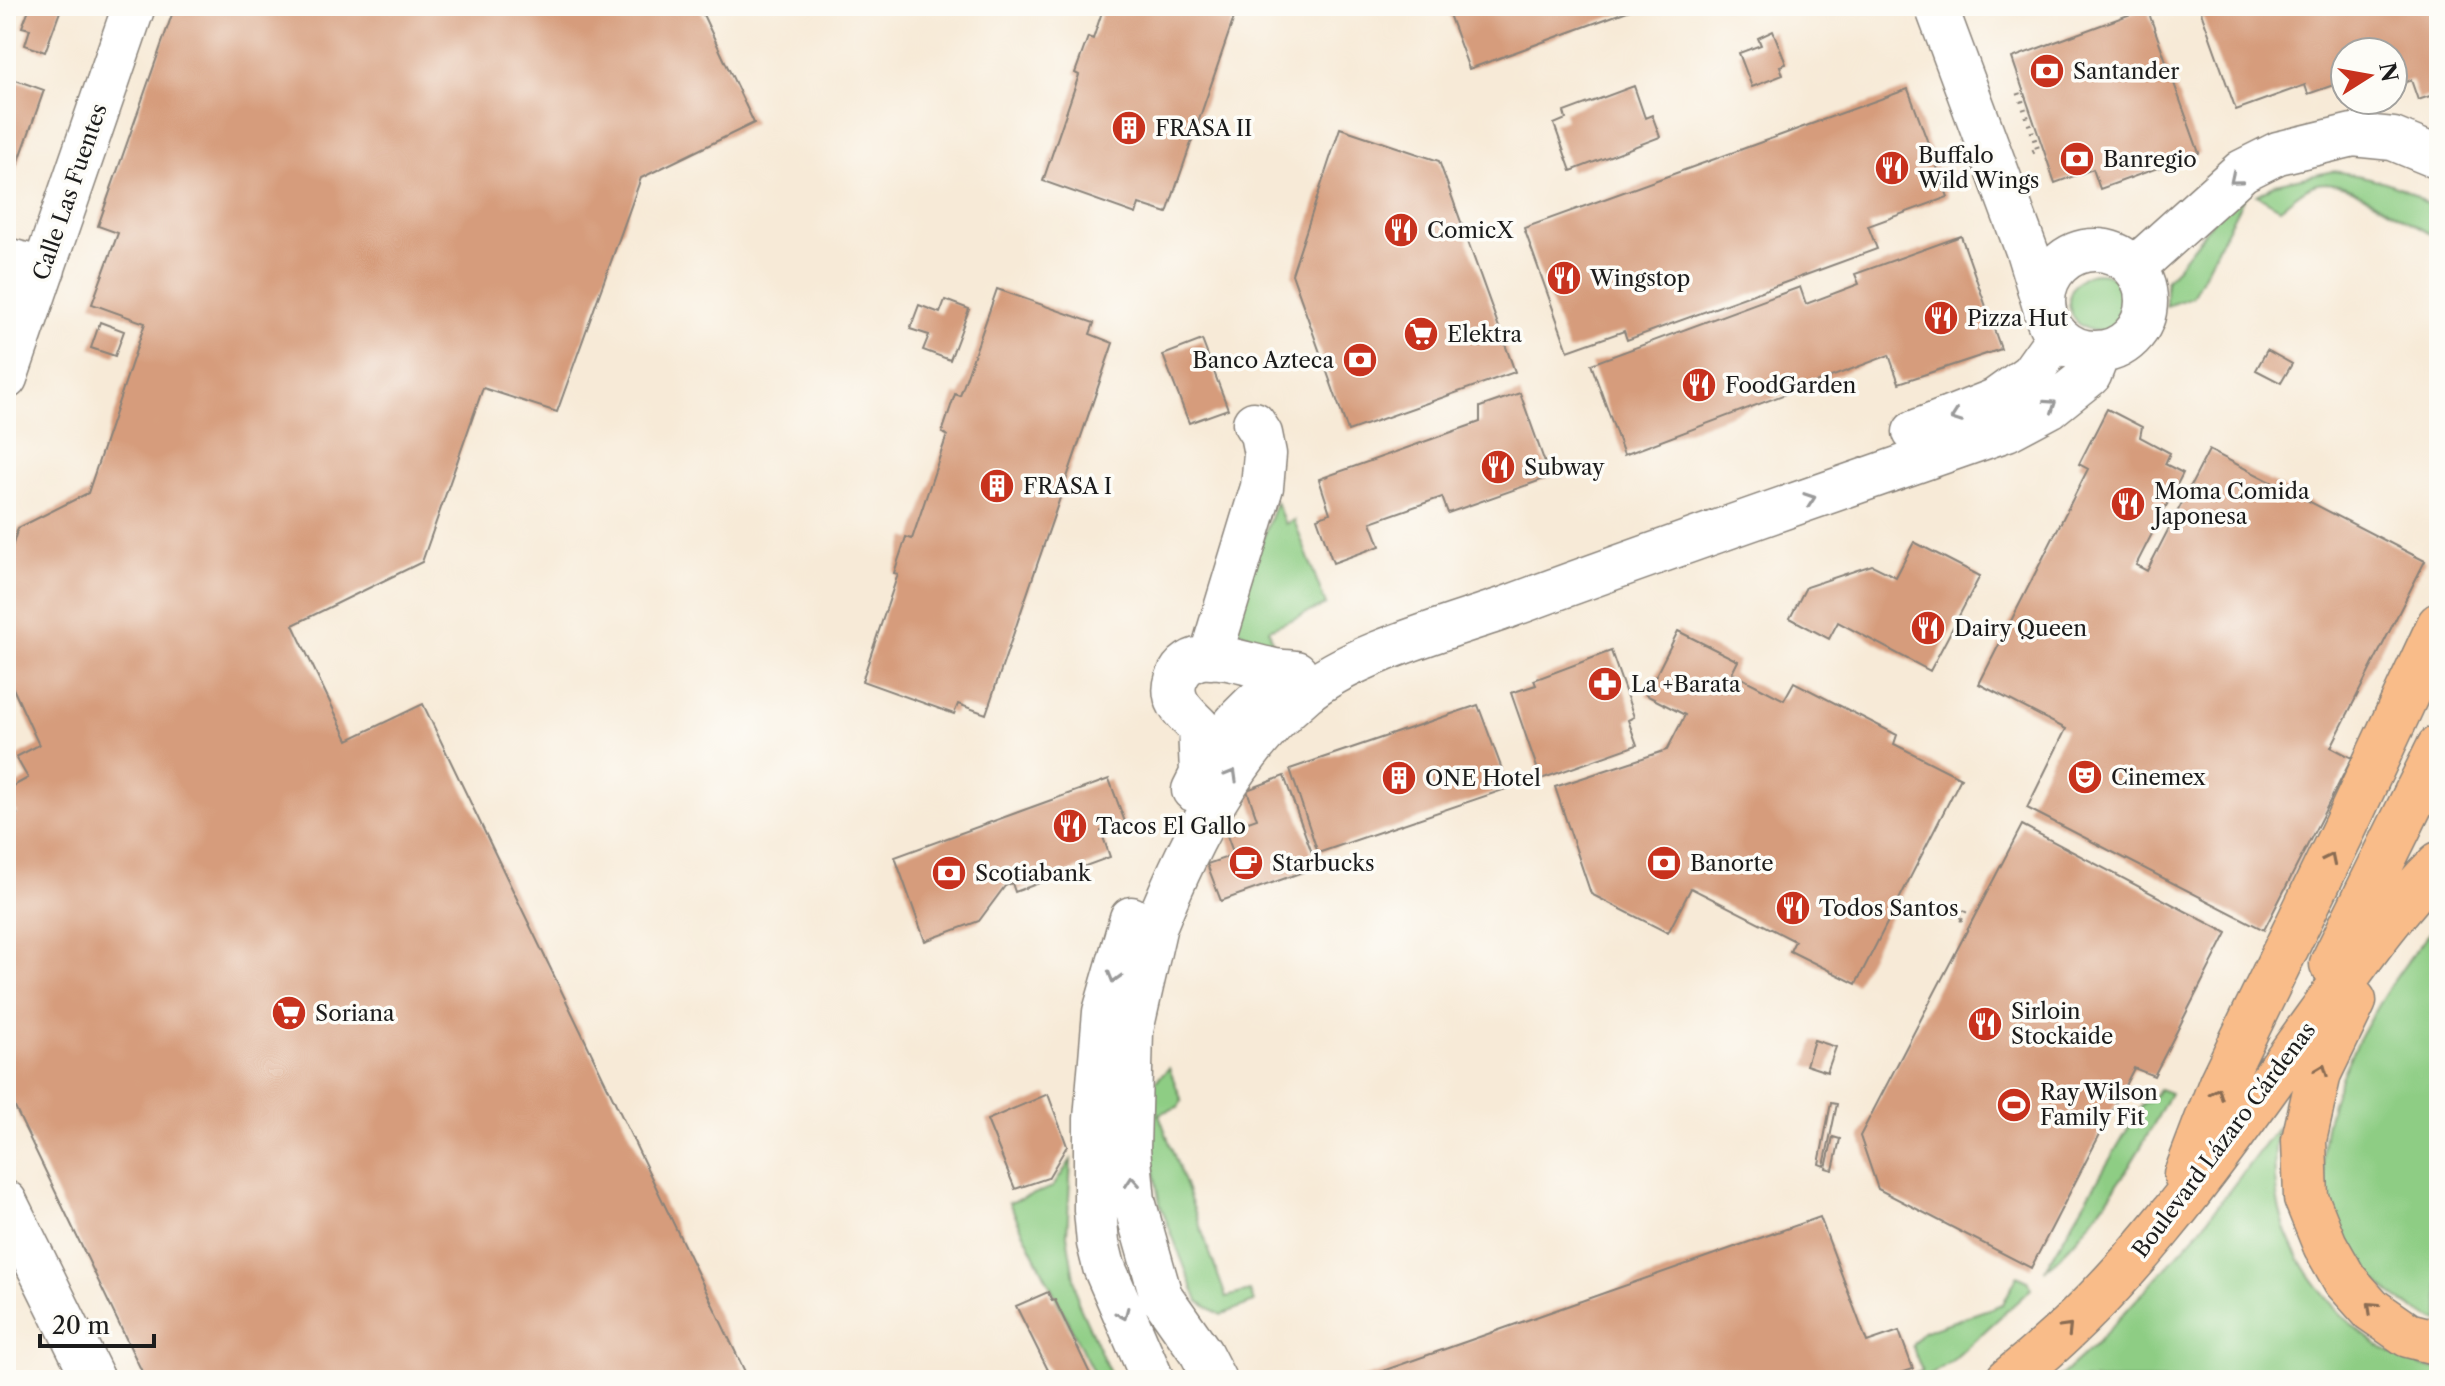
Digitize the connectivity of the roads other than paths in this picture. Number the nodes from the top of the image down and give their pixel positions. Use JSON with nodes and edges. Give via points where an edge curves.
{"nodes":[{"id":1,"x":134,"y":6,"type":"edge"},
{"id":2,"x":1936,"y":6,"type":"edge"},
{"id":3,"x":2278,"y":153,"type":"junction"},
{"id":4,"x":2439,"y":158,"type":"edge"},
{"id":5,"x":2439,"y":188,"type":"edge"},
{"id":6,"x":2044,"y":257,"type":"junction"},
{"id":7,"x":25,"y":264,"type":"edge"},
{"id":8,"x":2134,"y":268,"type":"junction"},
{"id":9,"x":2052,"y":323,"type":"junction"},
{"id":10,"x":2099,"y":352,"type":"junction"},
{"id":11,"x":6,"y":378,"type":"edge"},
{"id":12,"x":1249,"y":436,"type":"dead end"},
{"id":13,"x":2439,"y":625,"type":"edge"},
{"id":14,"x":1199,"y":661,"type":"junction"},
{"id":15,"x":1296,"y":672,"type":"junction"},
{"id":16,"x":2439,"y":747,"type":"edge"},
{"id":17,"x":1201,"y":773,"type":"junction"},
{"id":18,"x":2430,"y":872,"type":"edge"},
{"id":19,"x":2269,"y":1083,"type":"junction"},
{"id":20,"x":10,"y":1218,"type":"edge"},
{"id":21,"x":2169,"y":1218,"type":"junction"},
{"id":22,"x":1146,"y":1246,"type":"junction"},
{"id":23,"x":1104,"y":1267,"type":"junction"},
{"id":24,"x":1161,"y":1296,"type":"junction"},
{"id":25,"x":2439,"y":1343,"type":"edge"},
{"id":26,"x":94,"y":1380,"type":"edge"},
{"id":27,"x":1153,"y":1380,"type":"edge"},
{"id":28,"x":1191,"y":1380,"type":"edge"},
{"id":29,"x":1215,"y":1380,"type":"edge"},
{"id":30,"x":2008,"y":1380,"type":"edge"}],
"edges":[{"from":1,"to":7,"type":"street","name":"Calle Las Fuentes"},
{"from":2,"to":6,"type":"street"},
{"from":3,"to":4,"type":"street","via":[[2353,135],[2393,139]]},
{"from":3,"to":5,"type":"street","via":[[2352,152],[2382,159]]},
{"from":3,"to":8,"type":"street","one_way":true,"via":[[2242,171]]},
{"from":6,"to":8,"type":"street","via":[[2107,251]]},
{"from":6,"to":9,"type":"street","via":[[2051,275],[2045,290]]},
{"from":7,"to":11,"type":"street","name":"Calle Las Fuentes"},
{"from":8,"to":10,"type":"street","via":[[2146,294],[2141,323],[2123,344]]},
{"from":9,"to":10,"type":"street","via":[[2070,345]]},
{"from":9,"to":15,"type":"street","one_way":true,"via":[[2031,374],[1995,400],[1369,630]]},
{"from":22,"to":10,"type":"street","one_way":true,"via":[[1134,1201],[1129,1077],[1132,1030],[1156,925],[1239,763],[1297,700],[1341,670],[1385,651],[2007,430],[2050,407],[2090,375]]},
{"from":12,"to":14,"type":"street","via":[[1261,434],[1262,487]]},
{"from":21,"to":13,"type":"highway","one_way":true,"via":[[2221,1083]]},
{"from":14,"to":15,"type":"street","via":[[1225,657]]},
{"from":14,"to":17,"type":"street","via":[[1176,681],[1175,696],[1183,713],[1199,727]]},
{"from":15,"to":17,"type":"street","via":[[1228,728]]},
{"from":16,"to":19,"type":"highway"},
{"from":17,"to":23,"type":"street","one_way":true,"via":[[1136,902],[1104,1012],[1094,1145],[1095,1210]]},
{"from":18,"to":19,"type":"highway","name":"Boulevard Lázaro Cárdenas"},
{"from":25,"to":18,"type":"highway","one_way":true,"via":[[2408,1335],[2372,1310],[2345,1280],[2306,1198],[2304,1140],[2319,1073]]},
{"from":19,"to":21,"type":"highway","name":"Boulevard Lázaro Cárdenas"},
{"from":20,"to":26,"type":"street"},
{"from":30,"to":21,"type":"highway","name":"Boulevard Lázaro Cárdenas","one_way":true,"via":[[2045,1351]]},
{"from":22,"to":23,"type":"street","via":[[1129,1237],[1114,1239]]},
{"from":22,"to":24,"type":"street"},
{"from":23,"to":27,"type":"street","one_way":true},
{"from":24,"to":28,"type":"street"},
{"from":24,"to":29,"type":"street"}]}
